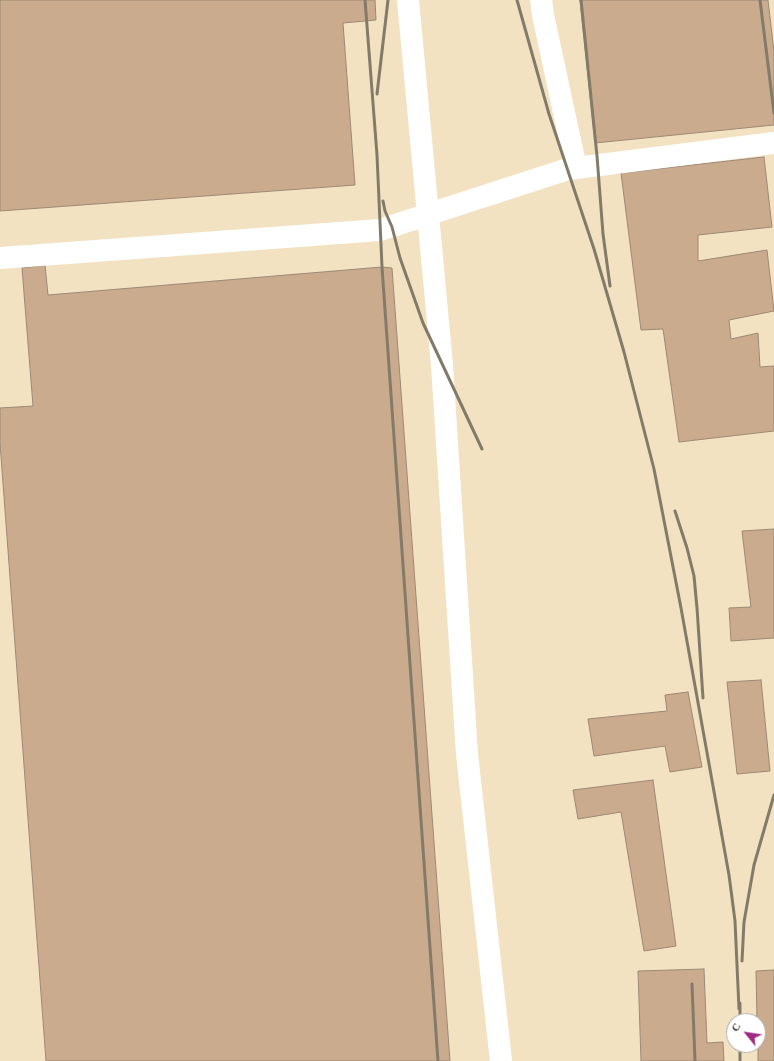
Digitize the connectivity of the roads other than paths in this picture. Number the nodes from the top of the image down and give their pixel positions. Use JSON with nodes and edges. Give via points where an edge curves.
{"nodes":[{"id":1,"x":408,"y":0,"type":"edge"},
{"id":2,"x":541,"y":0,"type":"edge"},
{"id":3,"x":774,"y":143,"type":"edge"},
{"id":4,"x":576,"y":168,"type":"junction"},
{"id":5,"x":427,"y":216,"type":"junction"},
{"id":6,"x":0,"y":258,"type":"edge"},
{"id":7,"x":501,"y":1061,"type":"edge"}],
"edges":[{"from":1,"to":5,"type":"lane"},
{"from":2,"to":4,"type":"lane"},
{"from":3,"to":4,"type":"lane"},
{"from":4,"to":5,"type":"lane"},
{"from":5,"to":6,"type":"lane","via":[[380,230]]},
{"from":5,"to":7,"type":"lane","via":[[442,364],[467,754]]}]}
